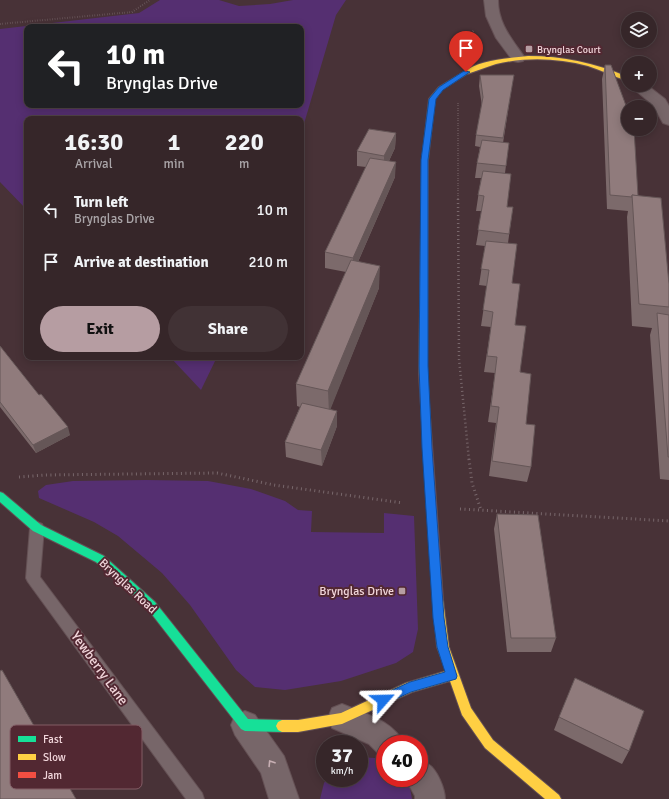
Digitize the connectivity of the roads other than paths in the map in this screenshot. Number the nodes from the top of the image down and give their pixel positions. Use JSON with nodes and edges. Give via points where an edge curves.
{"nodes":[{"id":1,"x":491,"y":0,"type":"edge"},
{"id":2,"x":518,"y":58,"type":"junction"},
{"id":3,"x":621,"y":76,"type":"edge"},
{"id":4,"x":646,"y":92,"type":"edge"},
{"id":5,"x":669,"y":120,"type":"edge"},
{"id":6,"x":0,"y":496,"type":"edge"},
{"id":7,"x":37,"y":528,"type":"junction"},
{"id":8,"x":452,"y":676,"type":"junction"},
{"id":9,"x":342,"y":718,"type":"junction"},
{"id":10,"x":141,"y":725,"type":"edge"},
{"id":11,"x":245,"y":725,"type":"junction"},
{"id":12,"x":142,"y":726,"type":"edge"},
{"id":13,"x":379,"y":735,"type":"edge"},
{"id":14,"x":427,"y":787,"type":"edge"},
{"id":15,"x":196,"y":799,"type":"edge"},
{"id":16,"x":284,"y":799,"type":"edge"},
{"id":17,"x":430,"y":799,"type":"edge"},
{"id":18,"x":555,"y":799,"type":"edge"}],
"edges":[{"from":1,"to":2,"type":"street","via":[[490,10],[497,26],[504,41]]},
{"from":2,"to":3,"type":"street","via":[[546,58],[590,65]]},
{"from":2,"to":8,"type":"street","via":[[476,68],[441,88],[432,99],[425,160],[423,366],[439,618],[443,647]]},
{"from":4,"to":5,"type":"street","via":[[659,102]]},
{"from":6,"to":7,"type":"street","name":"Brynglas Road"},
{"from":7,"to":10,"type":"lane","name":"Yewberry Lane","via":[[33,578]]},
{"from":7,"to":11,"type":"street","name":"Brynglas Road","via":[[100,559],[151,605]]},
{"from":8,"to":9,"type":"street","via":[[410,687]]},
{"from":8,"to":18,"type":"street","via":[[466,711],[489,744]]},
{"from":9,"to":11,"type":"street","via":[[298,726]]},
{"from":9,"to":13,"type":"street"},
{"from":16,"to":11,"type":"street","name":"Brynglas Road","one_way":true,"via":[[274,766]]},
{"from":12,"to":15,"type":"lane","name":"Yewberry Lane"},
{"from":14,"to":17,"type":"street"}]}
